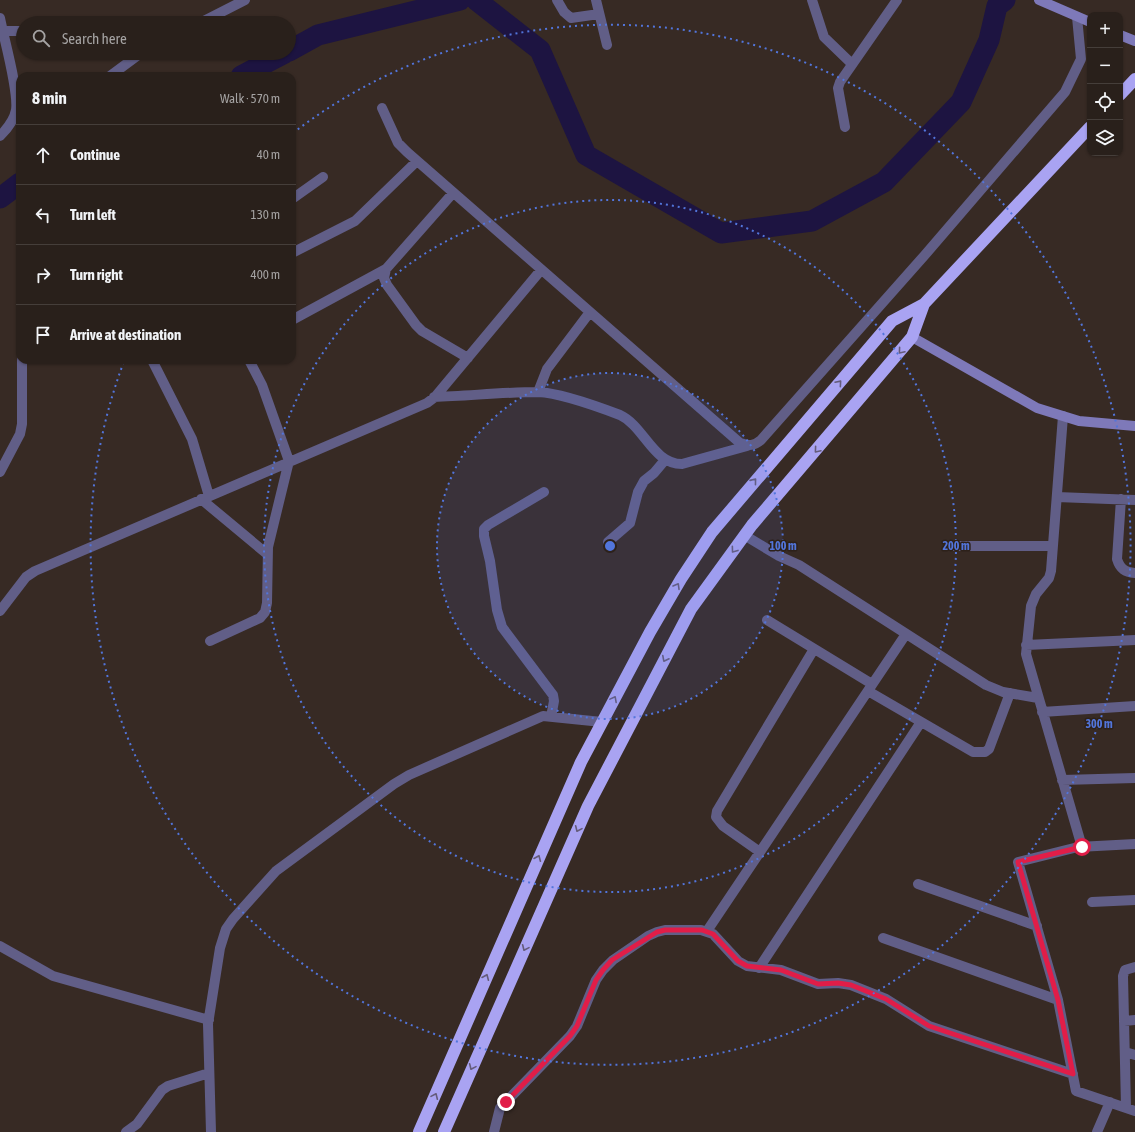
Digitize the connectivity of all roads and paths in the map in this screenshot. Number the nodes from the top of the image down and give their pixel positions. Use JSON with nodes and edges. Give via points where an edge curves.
{"nodes":[{"id":1,"x":245,"y":0,"type":"edge"},
{"id":2,"x":557,"y":0,"type":"edge"},
{"id":3,"x":596,"y":0,"type":"edge"},
{"id":4,"x":812,"y":0,"type":"edge"},
{"id":5,"x":897,"y":0,"type":"edge"},
{"id":6,"x":1039,"y":0,"type":"edge"},
{"id":7,"x":599,"y":14,"type":"junction"},
{"id":8,"x":214,"y":16,"type":"edge"},
{"id":9,"x":1077,"y":17,"type":"junction"},
{"id":10,"x":0,"y":18,"type":"edge"},
{"id":11,"x":1087,"y":21,"type":"edge"},
{"id":12,"x":3,"y":31,"type":"junction"},
{"id":13,"x":16,"y":31,"type":"edge"},
{"id":14,"x":1123,"y":36,"type":"edge"},
{"id":15,"x":1135,"y":42,"type":"edge"},
{"id":16,"x":606,"y":45,"type":"dead end"},
{"id":17,"x":132,"y":60,"type":"edge"},
{"id":18,"x":852,"y":64,"type":"junction"},
{"id":19,"x":115,"y":72,"type":"edge"},
{"id":20,"x":1134,"y":80,"type":"edge"},
{"id":21,"x":1123,"y":92,"type":"edge"},
{"id":22,"x":382,"y":108,"type":"dead end"},
{"id":23,"x":16,"y":124,"type":"edge"},
{"id":24,"x":10,"y":127,"type":"junction"},
{"id":25,"x":844,"y":127,"type":"dead end"},
{"id":26,"x":1087,"y":130,"type":"edge"},
{"id":27,"x":0,"y":136,"type":"edge"},
{"id":28,"x":417,"y":161,"type":"junction"},
{"id":29,"x":323,"y":177,"type":"dead end"},
{"id":30,"x":453,"y":193,"type":"junction"},
{"id":31,"x":296,"y":196,"type":"edge"},
{"id":32,"x":296,"y":251,"type":"edge"},
{"id":33,"x":386,"y":269,"type":"junction"},
{"id":34,"x":541,"y":270,"type":"junction"},
{"id":35,"x":924,"y":304,"type":"junction"},
{"id":36,"x":590,"y":312,"type":"junction"},
{"id":37,"x":296,"y":318,"type":"edge"},
{"id":38,"x":912,"y":337,"type":"junction"},
{"id":39,"x":468,"y":358,"type":"junction"},
{"id":40,"x":22,"y":364,"type":"edge"},
{"id":41,"x":154,"y":364,"type":"edge"},
{"id":42,"x":251,"y":364,"type":"edge"},
{"id":43,"x":538,"y":392,"type":"junction"},
{"id":44,"x":434,"y":397,"type":"junction"},
{"id":45,"x":1063,"y":416,"type":"junction"},
{"id":46,"x":1135,"y":426,"type":"edge"},
{"id":47,"x":747,"y":446,"type":"junction"},
{"id":48,"x":665,"y":460,"type":"junction"},
{"id":49,"x":289,"y":461,"type":"junction"},
{"id":50,"x":0,"y":472,"type":"edge"},
{"id":51,"x":544,"y":492,"type":"dead end"},
{"id":52,"x":205,"y":497,"type":"junction"},
{"id":53,"x":1057,"y":497,"type":"junction"},
{"id":54,"x":1121,"y":500,"type":"junction"},
{"id":55,"x":1135,"y":500,"type":"edge"},
{"id":56,"x":744,"y":535,"type":"junction"},
{"id":57,"x":608,"y":542,"type":"dead end"},
{"id":58,"x":953,"y":546,"type":"dead end"},
{"id":59,"x":1053,"y":546,"type":"junction"},
{"id":60,"x":267,"y":554,"type":"junction"},
{"id":61,"x":1135,"y":573,"type":"edge"},
{"id":62,"x":0,"y":611,"type":"edge"},
{"id":63,"x":767,"y":620,"type":"dead end"},
{"id":64,"x":906,"y":634,"type":"junction"},
{"id":65,"x":1135,"y":640,"type":"edge"},
{"id":66,"x":210,"y":641,"type":"dead end"},
{"id":67,"x":1026,"y":645,"type":"junction"},
{"id":68,"x":814,"y":649,"type":"junction"},
{"id":69,"x":870,"y":687,"type":"junction"},
{"id":70,"x":1010,"y":693,"type":"junction"},
{"id":71,"x":1038,"y":698,"type":"junction"},
{"id":72,"x":1135,"y":706,"type":"edge"},
{"id":73,"x":1042,"y":712,"type":"junction"},
{"id":74,"x":550,"y":717,"type":"junction"},
{"id":75,"x":602,"y":722,"type":"junction"},
{"id":76,"x":921,"y":722,"type":"junction"},
{"id":77,"x":1135,"y":778,"type":"edge"},
{"id":78,"x":1062,"y":780,"type":"junction"},
{"id":79,"x":1135,"y":844,"type":"edge"},
{"id":80,"x":1082,"y":847,"type":"junction"},
{"id":81,"x":760,"y":852,"type":"junction"},
{"id":82,"x":918,"y":884,"type":"dead end"},
{"id":83,"x":1135,"y":900,"type":"edge"},
{"id":84,"x":1092,"y":902,"type":"dead end"},
{"id":85,"x":1037,"y":926,"type":"junction"},
{"id":86,"x":707,"y":931,"type":"junction"},
{"id":87,"x":883,"y":938,"type":"dead end"},
{"id":88,"x":0,"y":946,"type":"edge"},
{"id":89,"x":1135,"y":967,"type":"edge"},
{"id":90,"x":759,"y":968,"type":"junction"},
{"id":91,"x":1058,"y":1000,"type":"junction"},
{"id":92,"x":209,"y":1020,"type":"junction"},
{"id":93,"x":1135,"y":1020,"type":"edge"},
{"id":94,"x":1124,"y":1021,"type":"junction"},
{"id":95,"x":1124,"y":1052,"type":"junction"},
{"id":96,"x":1135,"y":1055,"type":"edge"},
{"id":97,"x":209,"y":1073,"type":"junction"},
{"id":98,"x":1073,"y":1074,"type":"junction"},
{"id":99,"x":1110,"y":1102,"type":"junction"},
{"id":100,"x":1130,"y":1109,"type":"edge"},
{"id":101,"x":126,"y":1132,"type":"edge"},
{"id":102,"x":211,"y":1132,"type":"edge"},
{"id":103,"x":419,"y":1132,"type":"edge"},
{"id":104,"x":444,"y":1132,"type":"edge"},
{"id":105,"x":494,"y":1132,"type":"edge"},
{"id":106,"x":1097,"y":1132,"type":"edge"}],
"edges":[{"from":1,"to":8,"type":"street"},
{"from":2,"to":7,"type":"street","via":[[571,18]]},
{"from":3,"to":7,"type":"street"},
{"from":4,"to":18,"type":"street","via":[[824,37]]},
{"from":5,"to":18,"type":"street"},
{"from":6,"to":9,"type":"street"},
{"from":7,"to":16,"type":"street"},
{"from":9,"to":11,"type":"street"},
{"from":9,"to":47,"type":"street","via":[[1081,59],[1065,92],[761,440]]},
{"from":10,"to":12,"type":"street"},
{"from":12,"to":13,"type":"street"},
{"from":12,"to":24,"type":"street","via":[[16,95],[16,110]]},
{"from":14,"to":15,"type":"street"},
{"from":17,"to":19,"type":"street"},
{"from":18,"to":25,"type":"street","via":[[838,88]]},
{"from":20,"to":21,"type":"highway"},
{"from":22,"to":28,"type":"street","via":[[398,143]]},
{"from":23,"to":24,"type":"street"},
{"from":24,"to":27,"type":"street"},
{"from":26,"to":35,"type":"highway"},
{"from":28,"to":30,"type":"street"},
{"from":28,"to":32,"type":"street","via":[[355,221]]},
{"from":29,"to":31,"type":"street"},
{"from":30,"to":33,"type":"street"},
{"from":30,"to":34,"type":"street"},
{"from":33,"to":37,"type":"street"},
{"from":33,"to":39,"type":"street","via":[[384,278],[387,285],[416,325]]},
{"from":34,"to":36,"type":"street"},
{"from":34,"to":39,"type":"street"},
{"from":35,"to":38,"type":"highway"},
{"from":75,"to":35,"type":"highway","one_way":true,"via":[[666,606],[712,532],[892,321]]},
{"from":36,"to":43,"type":"street","via":[[547,369]]},
{"from":36,"to":47,"type":"street","via":[[740,443]]},
{"from":38,"to":45,"type":"street","via":[[1037,408]]},
{"from":38,"to":56,"type":"highway","one_way":true},
{"from":39,"to":44,"type":"street"},
{"from":40,"to":50,"type":"street","via":[[20,434]]},
{"from":41,"to":52,"type":"street","via":[[192,439]]},
{"from":42,"to":49,"type":"street","via":[[262,385]]},
{"from":43,"to":44,"type":"street"},
{"from":43,"to":48,"type":"street","via":[[565,397],[621,416],[629,421]]},
{"from":44,"to":49,"type":"street","via":[[427,403]]},
{"from":45,"to":46,"type":"street","via":[[1079,421]]},
{"from":45,"to":53,"type":"street"},
{"from":47,"to":48,"type":"street","via":[[682,464]]},
{"from":48,"to":57,"type":"street","via":[[644,481],[638,492],[630,523]]},
{"from":49,"to":52,"type":"street"},
{"from":49,"to":60,"type":"street"},
{"from":51,"to":74,"type":"street","via":[[488,525],[484,529],[484,536],[502,627],[553,695]]},
{"from":52,"to":60,"type":"street"},
{"from":52,"to":62,"type":"street","via":[[35,571],[26,577]]},
{"from":53,"to":54,"type":"street"},
{"from":53,"to":59,"type":"street"},
{"from":54,"to":55,"type":"street"},
{"from":54,"to":61,"type":"street","via":[[1117,559],[1119,566],[1125,571]]},
{"from":56,"to":64,"type":"street","via":[[799,565]]},
{"from":56,"to":104,"type":"highway","one_way":true,"via":[[691,609],[588,806]]},
{"from":58,"to":59,"type":"street"},
{"from":59,"to":67,"type":"street","via":[[1049,578],[1036,594],[1031,606]]},
{"from":60,"to":66,"type":"street","via":[[265,612],[260,618]]},
{"from":63,"to":68,"type":"street"},
{"from":64,"to":69,"type":"street"},
{"from":64,"to":70,"type":"street","via":[[986,685]]},
{"from":65,"to":67,"type":"street"},
{"from":67,"to":71,"type":"street","via":[[1027,662]]},
{"from":68,"to":69,"type":"street"},
{"from":68,"to":81,"type":"street","via":[[717,811],[716,817],[723,826]]},
{"from":69,"to":76,"type":"street"},
{"from":69,"to":81,"type":"street"},
{"from":70,"to":71,"type":"street"},
{"from":70,"to":76,"type":"street","via":[[989,749],[985,752],[973,752]]},
{"from":71,"to":73,"type":"street"},
{"from":72,"to":73,"type":"street"},
{"from":73,"to":78,"type":"street"},
{"from":74,"to":75,"type":"street"},
{"from":74,"to":92,"type":"street","via":[[535,719],[401,780],[276,871],[226,929],[220,948]]},
{"from":103,"to":75,"type":"highway","one_way":true,"via":[[565,796]]},
{"from":76,"to":90,"type":"street"},
{"from":77,"to":78,"type":"street"},
{"from":78,"to":80,"type":"street"},
{"from":79,"to":80,"type":"street"},
{"from":80,"to":85,"type":"street","via":[[1018,862]]},
{"from":81,"to":86,"type":"street"},
{"from":82,"to":85,"type":"street"},
{"from":83,"to":84,"type":"street"},
{"from":85,"to":91,"type":"street"},
{"from":86,"to":90,"type":"street","via":[[717,937],[742,964]]},
{"from":86,"to":105,"type":"street","via":[[657,932],[612,960],[596,980],[577,1026],[570,1036],[500,1108]]},
{"from":87,"to":91,"type":"street"},
{"from":88,"to":92,"type":"street","via":[[54,976]]},
{"from":89,"to":94,"type":"street","via":[[1125,970],[1123,976]]},
{"from":90,"to":98,"type":"street","via":[[781,970],[818,984],[851,985],[886,999],[929,1026]]},
{"from":91,"to":98,"type":"street"},
{"from":92,"to":97,"type":"street"},
{"from":93,"to":94,"type":"street"},
{"from":94,"to":95,"type":"street"},
{"from":95,"to":96,"type":"street"},
{"from":95,"to":100,"type":"street"},
{"from":97,"to":101,"type":"street","via":[[162,1090],[137,1124]]},
{"from":97,"to":102,"type":"street"},
{"from":98,"to":99,"type":"street","via":[[1076,1091]]},
{"from":99,"to":100,"type":"street"},
{"from":99,"to":106,"type":"street"}]}
